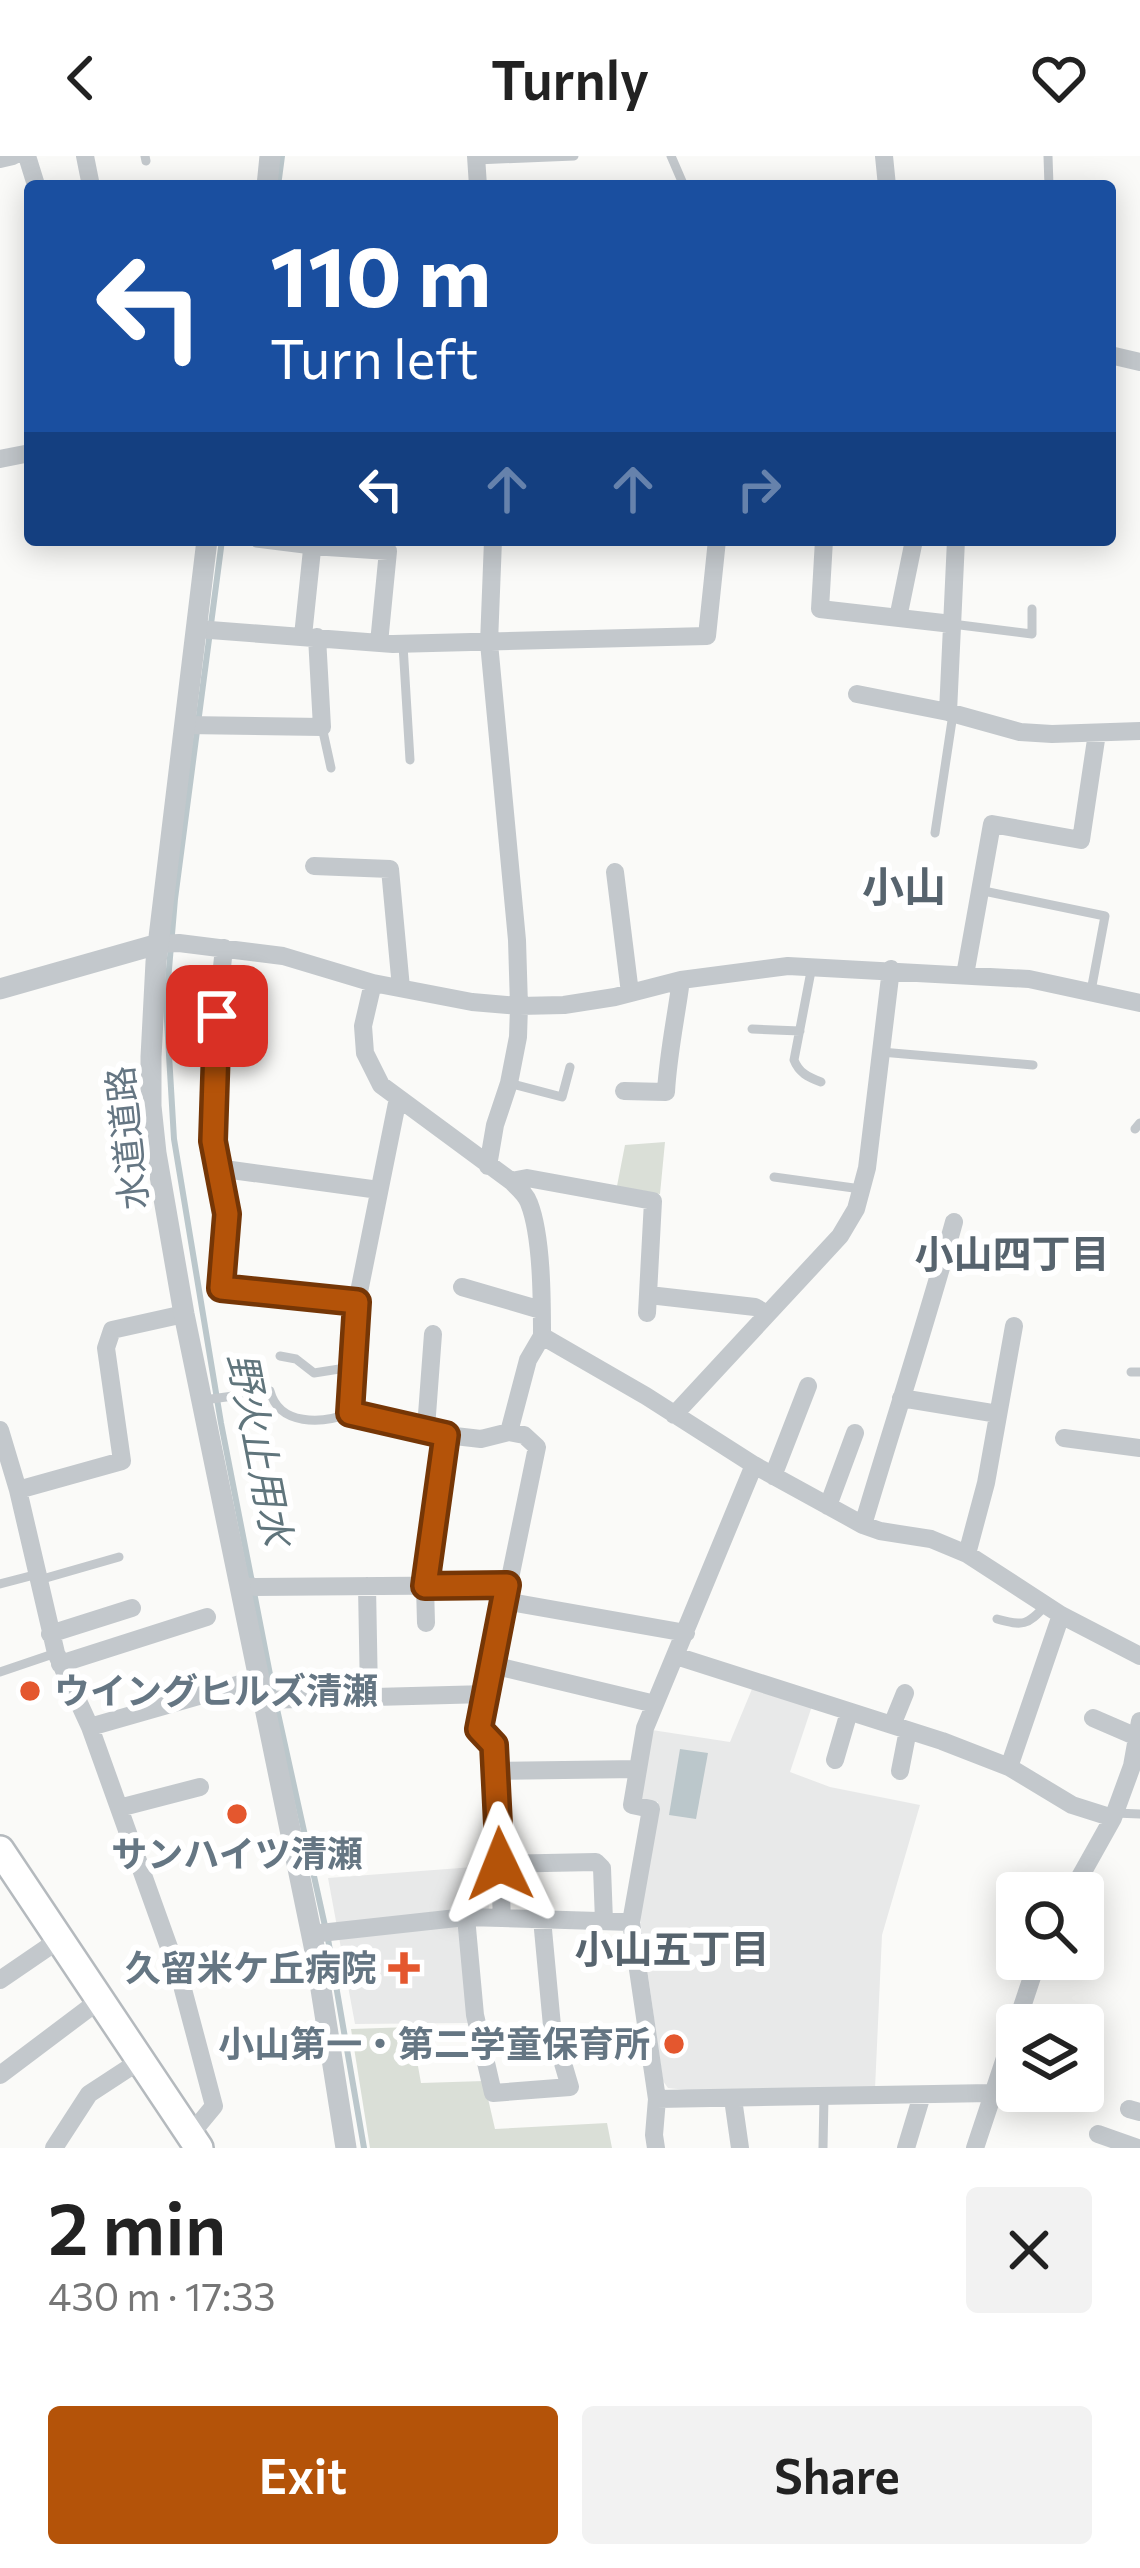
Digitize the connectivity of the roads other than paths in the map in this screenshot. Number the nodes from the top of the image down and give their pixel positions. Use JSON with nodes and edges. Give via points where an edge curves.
{"nodes":[{"id":1,"x":14,"y":156,"type":"edge"},
{"id":2,"x":574,"y":156,"type":"edge"},
{"id":3,"x":476,"y":158,"type":"edge"},
{"id":4,"x":0,"y":159,"type":"edge"},
{"id":5,"x":206,"y":546,"type":"edge"},
{"id":6,"x":312,"y":546,"type":"edge"},
{"id":7,"x":325,"y":546,"type":"edge"},
{"id":8,"x":493,"y":546,"type":"edge"},
{"id":9,"x":716,"y":546,"type":"edge"},
{"id":10,"x":824,"y":546,"type":"edge"},
{"id":11,"x":913,"y":546,"type":"edge"},
{"id":12,"x":956,"y":546,"type":"edge"},
{"id":13,"x":1032,"y":609,"type":"dead end"},
{"id":14,"x":898,"y":618,"type":"junction"},
{"id":15,"x":952,"y":625,"type":"junction"},
{"id":16,"x":197,"y":629,"type":"junction"},
{"id":17,"x":310,"y":637,"type":"junction"},
{"id":18,"x":379,"y":643,"type":"junction"},
{"id":19,"x":489,"y":643,"type":"junction"},
{"id":20,"x":403,"y":644,"type":"junction"},
{"id":21,"x":857,"y":694,"type":"dead end"},
{"id":22,"x":951,"y":712,"type":"junction"},
{"id":23,"x":184,"y":725,"type":"junction"},
{"id":24,"x":322,"y":727,"type":"junction"},
{"id":25,"x":1140,"y":731,"type":"edge"},
{"id":26,"x":1097,"y":733,"type":"junction"},
{"id":27,"x":410,"y":760,"type":"dead end"},
{"id":28,"x":331,"y":768,"type":"dead end"},
{"id":29,"x":935,"y":833,"type":"dead end"},
{"id":30,"x":314,"y":866,"type":"dead end"},
{"id":31,"x":615,"y":872,"type":"dead end"},
{"id":32,"x":980,"y":890,"type":"junction"},
{"id":33,"x":158,"y":944,"type":"junction"},
{"id":34,"x":224,"y":949,"type":"junction"},
{"id":35,"x":812,"y":966,"type":"junction"},
{"id":36,"x":891,"y":969,"type":"junction"},
{"id":37,"x":965,"y":975,"type":"junction"},
{"id":38,"x":681,"y":980,"type":"junction"},
{"id":39,"x":373,"y":982,"type":"junction"},
{"id":40,"x":401,"y":988,"type":"junction"},
{"id":41,"x":0,"y":989,"type":"edge"},
{"id":42,"x":630,"y":993,"type":"junction"},
{"id":43,"x":1091,"y":993,"type":"junction"},
{"id":44,"x":1140,"y":1003,"type":"edge"},
{"id":45,"x":519,"y":1006,"type":"junction"},
{"id":46,"x":752,"y":1029,"type":"dead end"},
{"id":47,"x":800,"y":1031,"type":"junction"},
{"id":48,"x":881,"y":1052,"type":"junction"},
{"id":49,"x":1033,"y":1064,"type":"dead end"},
{"id":50,"x":569,"y":1067,"type":"dead end"},
{"id":51,"x":821,"y":1082,"type":"dead end"},
{"id":52,"x":509,"y":1083,"type":"junction"},
{"id":53,"x":624,"y":1090,"type":"dead end"},
{"id":54,"x":398,"y":1098,"type":"junction"},
{"id":55,"x":488,"y":1166,"type":"junction"},
{"id":56,"x":218,"y":1168,"type":"junction"},
{"id":57,"x":774,"y":1177,"type":"dead end"},
{"id":58,"x":511,"y":1181,"type":"junction"},
{"id":59,"x":379,"y":1190,"type":"junction"},
{"id":60,"x":861,"y":1190,"type":"junction"},
{"id":61,"x":954,"y":1222,"type":"dead end"},
{"id":62,"x":462,"y":1287,"type":"dead end"},
{"id":63,"x":357,"y":1302,"type":"junction"},
{"id":64,"x":541,"y":1310,"type":"junction"},
{"id":65,"x":184,"y":1314,"type":"junction"},
{"id":66,"x":767,"y":1314,"type":"junction"},
{"id":67,"x":1014,"y":1326,"type":"dead end"},
{"id":68,"x":433,"y":1334,"type":"dead end"},
{"id":69,"x":542,"y":1336,"type":"junction"},
{"id":70,"x":280,"y":1356,"type":"dead end"},
{"id":71,"x":352,"y":1367,"type":"junction"},
{"id":72,"x":808,"y":1386,"type":"dead end"},
{"id":73,"x":901,"y":1398,"type":"junction"},
{"id":74,"x":210,"y":1399,"type":"junction"},
{"id":75,"x":350,"y":1413,"type":"junction"},
{"id":76,"x":998,"y":1414,"type":"junction"},
{"id":77,"x":674,"y":1415,"type":"junction"},
{"id":78,"x":426,"y":1428,"type":"junction"},
{"id":79,"x":0,"y":1430,"type":"edge"},
{"id":80,"x":509,"y":1432,"type":"junction"},
{"id":81,"x":855,"y":1433,"type":"dead end"},
{"id":82,"x":446,"y":1435,"type":"junction"},
{"id":83,"x":1064,"y":1438,"type":"dead end"},
{"id":84,"x":1140,"y":1448,"type":"edge"},
{"id":85,"x":754,"y":1465,"type":"junction"},
{"id":86,"x":773,"y":1476,"type":"junction"},
{"id":87,"x":18,"y":1490,"type":"junction"},
{"id":88,"x":828,"y":1506,"type":"junction"},
{"id":89,"x":863,"y":1525,"type":"junction"},
{"id":90,"x":967,"y":1554,"type":"junction"},
{"id":91,"x":119,"y":1558,"type":"dead end"},
{"id":92,"x":38,"y":1577,"type":"junction"},
{"id":93,"x":0,"y":1584,"type":"edge"},
{"id":94,"x":367,"y":1586,"type":"junction"},
{"id":95,"x":425,"y":1586,"type":"junction"},
{"id":96,"x":249,"y":1587,"type":"junction"},
{"id":97,"x":506,"y":1593,"type":"junction"},
{"id":98,"x":132,"y":1608,"type":"dead end"},
{"id":99,"x":1053,"y":1610,"type":"junction"},
{"id":100,"x":208,"y":1617,"type":"dead end"},
{"id":101,"x":997,"y":1619,"type":"dead end"},
{"id":102,"x":426,"y":1623,"type":"dead end"},
{"id":103,"x":686,"y":1633,"type":"junction"},
{"id":104,"x":55,"y":1650,"type":"junction"},
{"id":105,"x":676,"y":1656,"type":"junction"},
{"id":106,"x":1140,"y":1656,"type":"edge"},
{"id":107,"x":492,"y":1665,"type":"junction"},
{"id":108,"x":0,"y":1672,"type":"edge"},
{"id":109,"x":904,"y":1693,"type":"dead end"},
{"id":110,"x":487,"y":1694,"type":"junction"},
{"id":111,"x":269,"y":1695,"type":"junction"},
{"id":112,"x":368,"y":1695,"type":"junction"},
{"id":113,"x":655,"y":1704,"type":"junction"},
{"id":114,"x":849,"y":1712,"type":"junction"},
{"id":115,"x":1093,"y":1718,"type":"dead end"},
{"id":116,"x":90,"y":1727,"type":"junction"},
{"id":117,"x":900,"y":1728,"type":"junction"},
{"id":118,"x":1138,"y":1729,"type":"edge"},
{"id":119,"x":835,"y":1760,"type":"dead end"},
{"id":120,"x":1009,"y":1768,"type":"junction"},
{"id":121,"x":638,"y":1769,"type":"junction"},
{"id":122,"x":496,"y":1771,"type":"junction"},
{"id":123,"x":900,"y":1771,"type":"dead end"},
{"id":124,"x":200,"y":1787,"type":"dead end"},
{"id":125,"x":119,"y":1808,"type":"junction"},
{"id":126,"x":1140,"y":1814,"type":"edge"},
{"id":127,"x":1114,"y":1815,"type":"junction"},
{"id":128,"x":0,"y":1850,"type":"edge"},
{"id":129,"x":500,"y":1864,"type":"junction"},
{"id":130,"x":1083,"y":1872,"type":"edge"},
{"id":131,"x":466,"y":1917,"type":"junction"},
{"id":132,"x":502,"y":1918,"type":"junction"},
{"id":133,"x":542,"y":1919,"type":"junction"},
{"id":134,"x":604,"y":1921,"type":"junction"},
{"id":135,"x":631,"y":1922,"type":"junction"},
{"id":136,"x":323,"y":1934,"type":"junction"},
{"id":137,"x":60,"y":1939,"type":"junction"},
{"id":138,"x":0,"y":1980,"type":"edge"},
{"id":139,"x":101,"y":1999,"type":"junction"},
{"id":140,"x":482,"y":2050,"type":"junction"},
{"id":141,"x":449,"y":2051,"type":"dead end"},
{"id":142,"x":141,"y":2060,"type":"junction"},
{"id":143,"x":0,"y":2075,"type":"edge"},
{"id":144,"x":996,"y":2079,"type":"edge"},
{"id":145,"x":991,"y":2093,"type":"junction"},
{"id":146,"x":922,"y":2095,"type":"junction"},
{"id":147,"x":824,"y":2097,"type":"junction"},
{"id":148,"x":657,"y":2098,"type":"junction"},
{"id":149,"x":733,"y":2099,"type":"junction"},
{"id":150,"x":1098,"y":2134,"type":"dead end"},
{"id":151,"x":195,"y":2142,"type":"edge"},
{"id":152,"x":54,"y":2148,"type":"edge"},
{"id":153,"x":346,"y":2148,"type":"edge"},
{"id":154,"x":656,"y":2148,"type":"edge"},
{"id":155,"x":740,"y":2148,"type":"edge"},
{"id":156,"x":824,"y":2148,"type":"edge"},
{"id":157,"x":906,"y":2148,"type":"edge"},
{"id":158,"x":975,"y":2148,"type":"edge"},
{"id":159,"x":1138,"y":2148,"type":"edge"}],
"edges":[{"from":1,"to":4,"type":"street"},
{"from":2,"to":3,"type":"lane"},
{"from":5,"to":16,"type":"street","name":"水道道路"},
{"from":6,"to":17,"type":"street"},
{"from":7,"to":18,"type":"street","via":[[388,551]]},
{"from":8,"to":19,"type":"street"},
{"from":9,"to":19,"type":"street","via":[[707,637]]},
{"from":10,"to":14,"type":"street","via":[[820,609]]},
{"from":11,"to":14,"type":"street"},
{"from":12,"to":15,"type":"street"},
{"from":13,"to":15,"type":"lane","via":[[1032,634]]},
{"from":14,"to":15,"type":"street"},
{"from":15,"to":22,"type":"street"},
{"from":16,"to":17,"type":"street"},
{"from":16,"to":23,"type":"street","name":"水道道路"},
{"from":17,"to":18,"type":"street"},
{"from":17,"to":24,"type":"street"},
{"from":18,"to":20,"type":"street"},
{"from":19,"to":20,"type":"street"},
{"from":19,"to":45,"type":"street"},
{"from":20,"to":27,"type":"lane"},
{"from":21,"to":22,"type":"street"},
{"from":22,"to":26,"type":"street","via":[[1020,732]]},
{"from":22,"to":29,"type":"lane"},
{"from":23,"to":24,"type":"street"},
{"from":23,"to":33,"type":"street","name":"水道道路"},
{"from":24,"to":28,"type":"lane"},
{"from":25,"to":26,"type":"street"},
{"from":26,"to":32,"type":"street","via":[[1081,840],[992,824]]},
{"from":30,"to":40,"type":"street","via":[[389,869]]},
{"from":31,"to":42,"type":"street"},
{"from":32,"to":37,"type":"street"},
{"from":32,"to":43,"type":"lane","via":[[1105,916]]},
{"from":33,"to":34,"type":"street"},
{"from":33,"to":41,"type":"street"},
{"from":33,"to":65,"type":"street","name":"水道道路","via":[[151,1106]]},
{"from":34,"to":39,"type":"street"},
{"from":34,"to":56,"type":"street"},
{"from":35,"to":36,"type":"street"},
{"from":35,"to":38,"type":"street"},
{"from":35,"to":47,"type":"lane"},
{"from":36,"to":37,"type":"street"},
{"from":36,"to":48,"type":"street"},
{"from":37,"to":43,"type":"street"},
{"from":38,"to":42,"type":"street"},
{"from":38,"to":53,"type":"street","via":[[666,1092]]},
{"from":39,"to":40,"type":"street"},
{"from":39,"to":54,"type":"street","via":[[365,1053],[381,1085]]},
{"from":40,"to":45,"type":"street"},
{"from":42,"to":45,"type":"street"},
{"from":43,"to":44,"type":"street"},
{"from":45,"to":52,"type":"street"},
{"from":46,"to":47,"type":"lane"},
{"from":47,"to":51,"type":"lane","via":[[797,1069]]},
{"from":48,"to":49,"type":"lane"},
{"from":48,"to":60,"type":"street"},
{"from":50,"to":52,"type":"lane","via":[[562,1097]]},
{"from":52,"to":55,"type":"street"},
{"from":54,"to":55,"type":"street"},
{"from":54,"to":59,"type":"street"},
{"from":55,"to":58,"type":"street"},
{"from":56,"to":59,"type":"street"},
{"from":56,"to":63,"type":"street","via":[[227,1214],[221,1288]]},
{"from":57,"to":60,"type":"lane"},
{"from":58,"to":64,"type":"street","via":[[530,1204]]},
{"from":58,"to":66,"type":"street","via":[[653,1201],[648,1304]]},
{"from":59,"to":63,"type":"street"},
{"from":60,"to":66,"type":"street","via":[[840,1236]]},
{"from":61,"to":73,"type":"street"},
{"from":62,"to":64,"type":"street"},
{"from":63,"to":71,"type":"street"},
{"from":64,"to":69,"type":"street"},
{"from":65,"to":74,"type":"street","name":"水道道路"},
{"from":65,"to":87,"type":"street","via":[[112,1330],[106,1348],[122,1461]]},
{"from":66,"to":77,"type":"street"},
{"from":67,"to":76,"type":"street"},
{"from":68,"to":78,"type":"street"},
{"from":69,"to":77,"type":"street"},
{"from":69,"to":80,"type":"street"},
{"from":70,"to":71,"type":"lane","via":[[314,1373]]},
{"from":71,"to":75,"type":"street"},
{"from":72,"to":86,"type":"street"},
{"from":73,"to":76,"type":"street"},
{"from":73,"to":89,"type":"street"},
{"from":74,"to":75,"type":"lane","via":[[269,1391],[289,1417]]},
{"from":74,"to":96,"type":"street","name":"水道道路"},
{"from":75,"to":78,"type":"street"},
{"from":76,"to":90,"type":"street"},
{"from":77,"to":85,"type":"street"},
{"from":78,"to":82,"type":"street"},
{"from":79,"to":87,"type":"street"},
{"from":80,"to":82,"type":"street"},
{"from":80,"to":97,"type":"street","via":[[537,1447]]},
{"from":81,"to":88,"type":"street"},
{"from":82,"to":95,"type":"street"},
{"from":83,"to":84,"type":"street"},
{"from":85,"to":86,"type":"street"},
{"from":85,"to":103,"type":"street"},
{"from":86,"to":88,"type":"street"},
{"from":87,"to":92,"type":"street"},
{"from":88,"to":89,"type":"street"},
{"from":89,"to":90,"type":"street"},
{"from":90,"to":99,"type":"street"},
{"from":91,"to":92,"type":"lane"},
{"from":92,"to":93,"type":"lane"},
{"from":92,"to":104,"type":"street"},
{"from":94,"to":95,"type":"street"},
{"from":94,"to":96,"type":"street"},
{"from":94,"to":112,"type":"street"},
{"from":95,"to":97,"type":"street"},
{"from":95,"to":102,"type":"street"},
{"from":96,"to":111,"type":"street","name":"水道道路"},
{"from":97,"to":103,"type":"street"},
{"from":97,"to":107,"type":"street"},
{"from":98,"to":104,"type":"street"},
{"from":99,"to":101,"type":"lane","via":[[1019,1625]]},
{"from":99,"to":106,"type":"street"},
{"from":99,"to":120,"type":"street"},
{"from":100,"to":104,"type":"street"},
{"from":103,"to":105,"type":"street"},
{"from":104,"to":108,"type":"lane"},
{"from":104,"to":116,"type":"street"},
{"from":105,"to":113,"type":"street"},
{"from":105,"to":114,"type":"street"},
{"from":107,"to":110,"type":"street"},
{"from":107,"to":113,"type":"street"},
{"from":109,"to":117,"type":"street"},
{"from":110,"to":112,"type":"street"},
{"from":110,"to":122,"type":"street","via":[[479,1729],[494,1745]]},
{"from":111,"to":112,"type":"street"},
{"from":111,"to":116,"type":"street"},
{"from":111,"to":136,"type":"street","name":"水道道路"},
{"from":113,"to":121,"type":"street"},
{"from":114,"to":117,"type":"street"},
{"from":114,"to":119,"type":"street"},
{"from":115,"to":118,"type":"street"},
{"from":116,"to":125,"type":"street"},
{"from":117,"to":120,"type":"street"},
{"from":117,"to":123,"type":"street"},
{"from":118,"to":127,"type":"street"},
{"from":120,"to":127,"type":"street","via":[[1072,1804]]},
{"from":121,"to":122,"type":"street"},
{"from":121,"to":135,"type":"street","via":[[632,1804],[650,1809]]},
{"from":122,"to":129,"type":"street"},
{"from":124,"to":125,"type":"street"},
{"from":125,"to":151,"type":"street","via":[[180,1978],[214,2106]]},
{"from":126,"to":127,"type":"lane"},
{"from":127,"to":130,"type":"street"},
{"from":128,"to":137,"type":"main road"},
{"from":129,"to":132,"type":"street"},
{"from":129,"to":134,"type":"street","via":[[596,1862]]},
{"from":131,"to":132,"type":"street"},
{"from":131,"to":136,"type":"street"},
{"from":131,"to":140,"type":"street"},
{"from":132,"to":133,"type":"street"},
{"from":133,"to":134,"type":"street"},
{"from":133,"to":140,"type":"street","via":[[552,2026],[571,2087],[493,2093]]},
{"from":134,"to":135,"type":"street"},
{"from":135,"to":148,"type":"street"},
{"from":136,"to":153,"type":"street","name":"水道道路"},
{"from":137,"to":138,"type":"street"},
{"from":137,"to":139,"type":"main road"},
{"from":139,"to":142,"type":"main road"},
{"from":139,"to":143,"type":"street"},
{"from":140,"to":141,"type":"lane"},
{"from":142,"to":151,"type":"main road"},
{"from":142,"to":152,"type":"street","via":[[89,2094]]},
{"from":144,"to":145,"type":"street"},
{"from":145,"to":146,"type":"street"},
{"from":145,"to":158,"type":"street"},
{"from":146,"to":147,"type":"street"},
{"from":146,"to":157,"type":"street"},
{"from":147,"to":149,"type":"street"},
{"from":147,"to":156,"type":"lane"},
{"from":148,"to":149,"type":"street"},
{"from":148,"to":154,"type":"street"},
{"from":149,"to":155,"type":"street"},
{"from":150,"to":159,"type":"street"}]}
